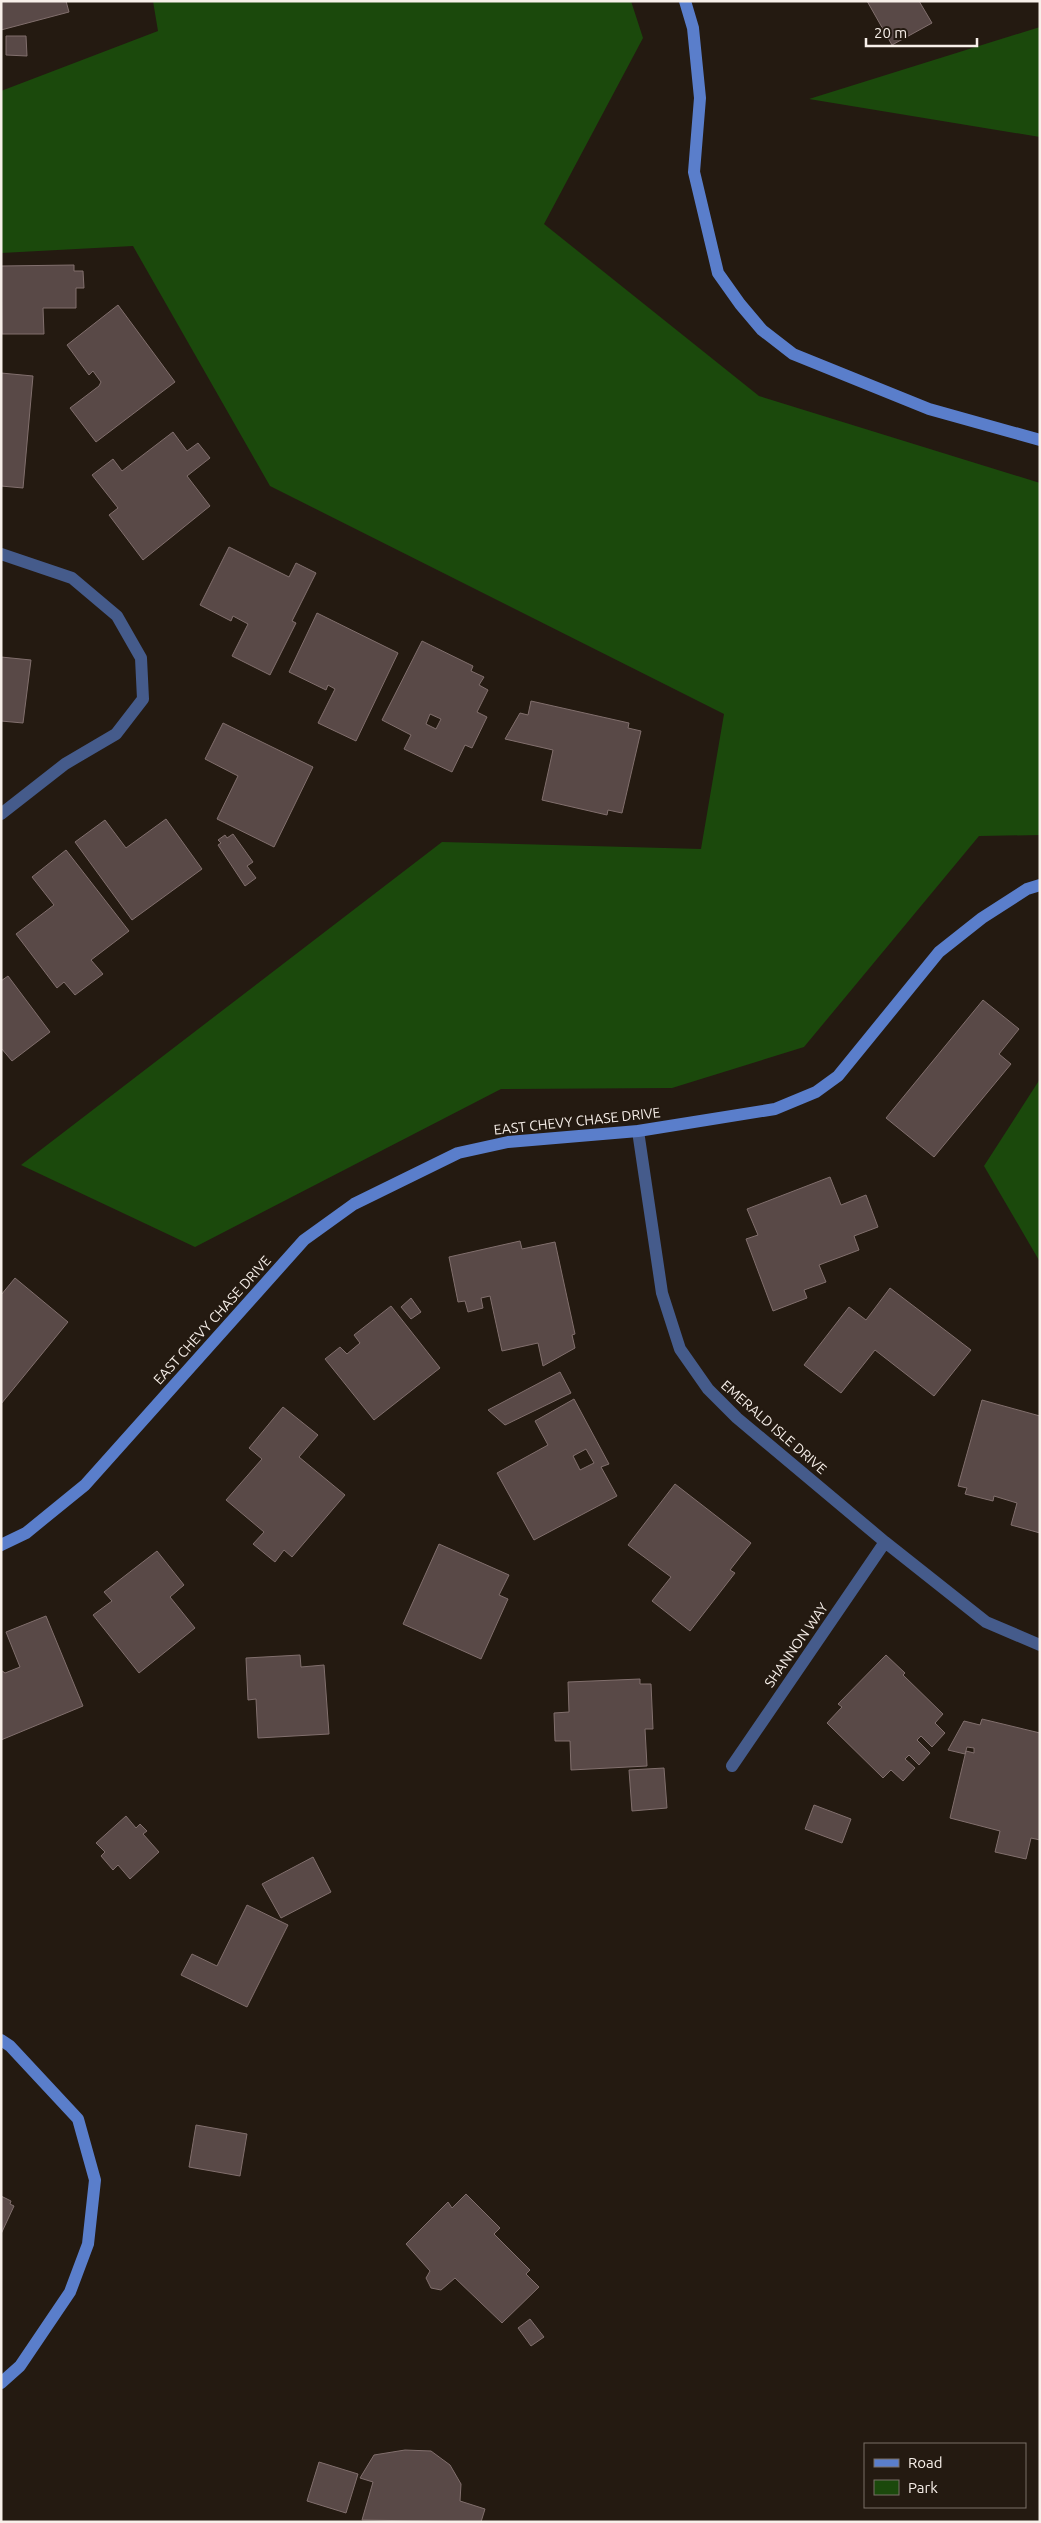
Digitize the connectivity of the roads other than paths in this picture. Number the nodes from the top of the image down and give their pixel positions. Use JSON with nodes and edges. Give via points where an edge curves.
{"nodes":[{"id":1,"x":685,"y":1,"type":"edge"},
{"id":2,"x":1040,"y":440,"type":"edge"},
{"id":3,"x":1,"y":554,"type":"edge"},
{"id":4,"x":1,"y":814,"type":"edge"},
{"id":5,"x":1040,"y":885,"type":"edge"},
{"id":6,"x":638,"y":1131,"type":"junction"},
{"id":7,"x":885,"y":1542,"type":"junction"},
{"id":8,"x":1,"y":1545,"type":"edge"},
{"id":9,"x":1040,"y":1645,"type":"edge"},
{"id":10,"x":732,"y":1766,"type":"dead end"},
{"id":11,"x":1,"y":2040,"type":"edge"},
{"id":12,"x":1,"y":2384,"type":"edge"}],
"edges":[{"from":1,"to":2,"type":"main road","via":[[693,28],[700,98],[694,172],[718,273],[740,304],[762,330],[794,354],[929,409]]},
{"from":3,"to":4,"type":"street","via":[[72,578],[117,616],[141,658],[143,699],[116,734],[65,764]]},
{"from":5,"to":6,"type":"main road","name":"EAST CHEVY CHASE DRIVE","via":[[1027,889],[982,918],[939,952],[838,1076],[816,1092],[775,1109]]},
{"from":6,"to":7,"type":"street","name":"EMERALD ISLE DRIVE","via":[[662,1293],[680,1349],[708,1389],[737,1418]]},
{"from":6,"to":8,"type":"main road","name":"EAST CHEVY CHASE DRIVE","via":[[508,1142],[458,1153],[354,1204],[304,1240],[85,1484],[26,1533]]},
{"from":7,"to":9,"type":"street","name":"EMERALD ISLE DRIVE","via":[[986,1622]]},
{"from":7,"to":10,"type":"street","name":"SHANNON WAY"},
{"from":11,"to":12,"type":"main road","via":[[78,2119],[94,2180],[88,2244],[70,2292],[20,2366]]}]}
